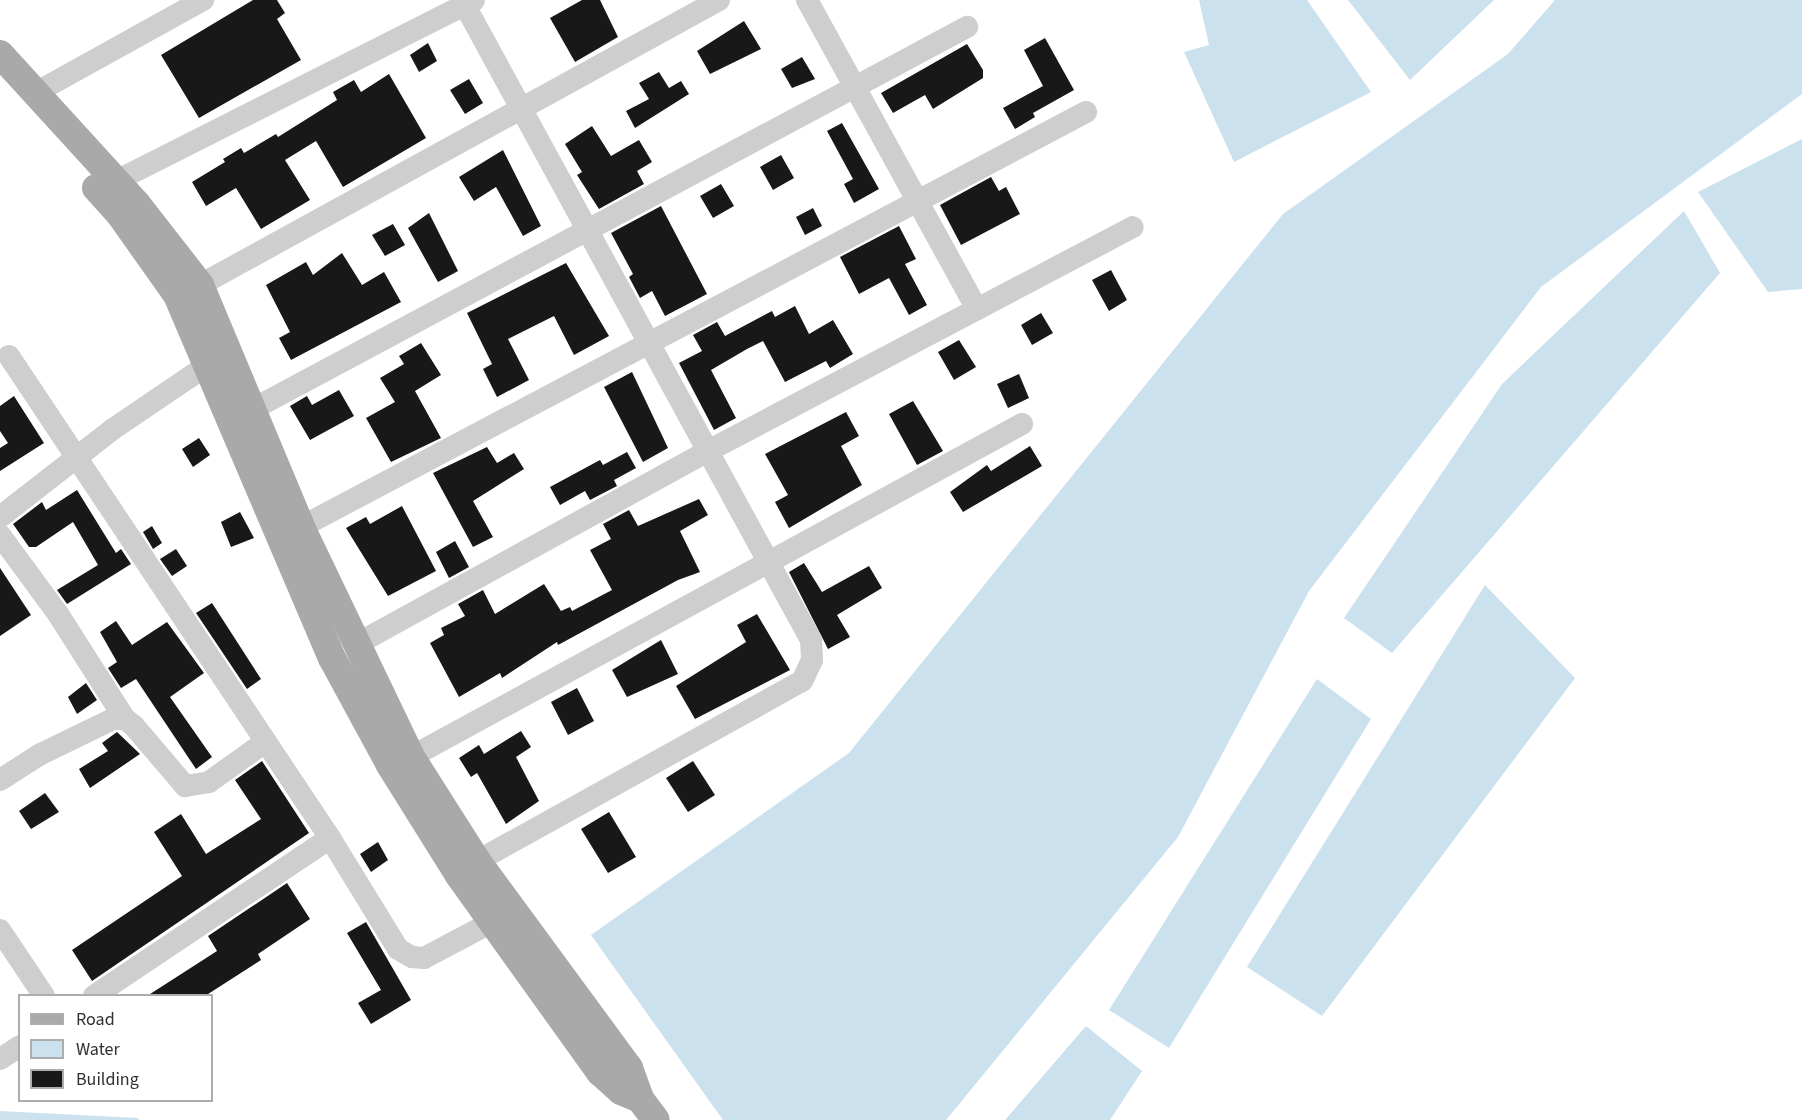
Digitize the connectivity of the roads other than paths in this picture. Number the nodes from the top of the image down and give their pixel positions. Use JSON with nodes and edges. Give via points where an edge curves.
{"nodes":[{"id":1,"x":203,"y":0,"type":"edge"},
{"id":2,"x":718,"y":0,"type":"edge"},
{"id":3,"x":807,"y":0,"type":"edge"},
{"id":4,"x":467,"y":2,"type":"edge"},
{"id":5,"x":967,"y":27,"type":"dead end"},
{"id":6,"x":0,"y":54,"type":"edge"},
{"id":7,"x":0,"y":83,"type":"edge"},
{"id":8,"x":853,"y":85,"type":"junction"},
{"id":9,"x":37,"y":92,"type":"junction"},
{"id":10,"x":522,"y":110,"type":"junction"},
{"id":11,"x":1086,"y":112,"type":"dead end"},
{"id":12,"x":116,"y":181,"type":"junction"},
{"id":13,"x":915,"y":201,"type":"junction"},
{"id":14,"x":1132,"y":227,"type":"dead end"},
{"id":15,"x":587,"y":229,"type":"junction"},
{"id":16,"x":200,"y":285,"type":"junction"},
{"id":17,"x":977,"y":309,"type":"junction"},
{"id":18,"x":649,"y":342,"type":"junction"},
{"id":19,"x":3,"y":353,"type":"edge"},
{"id":20,"x":209,"y":364,"type":"junction"},
{"id":21,"x":254,"y":409,"type":"junction"},
{"id":22,"x":1022,"y":424,"type":"dead end"},
{"id":23,"x":708,"y":451,"type":"junction"},
{"id":24,"x":75,"y":458,"type":"junction"},
{"id":25,"x":0,"y":517,"type":"edge"},
{"id":26,"x":301,"y":527,"type":"junction"},
{"id":27,"x":0,"y":535,"type":"edge"},
{"id":28,"x":770,"y":563,"type":"junction"},
{"id":29,"x":355,"y":645,"type":"junction"},
{"id":30,"x":125,"y":719,"type":"junction"},
{"id":31,"x":265,"y":742,"type":"junction"},
{"id":32,"x":411,"y":757,"type":"junction"},
{"id":33,"x":0,"y":780,"type":"edge"},
{"id":34,"x":330,"y":838,"type":"junction"},
{"id":35,"x":477,"y":861,"type":"junction"},
{"id":36,"x":492,"y":922,"type":"junction"},
{"id":37,"x":0,"y":930,"type":"edge"},
{"id":38,"x":43,"y":994,"type":"edge"},
{"id":39,"x":97,"y":994,"type":"edge"},
{"id":40,"x":18,"y":1047,"type":"edge"},
{"id":41,"x":0,"y":1059,"type":"edge"},
{"id":42,"x":648,"y":1109,"type":"edge"}],
"edges":[{"from":1,"to":9,"type":"street"},
{"from":2,"to":10,"type":"street"},
{"from":3,"to":8,"type":"street"},
{"from":4,"to":10,"type":"street"},
{"from":4,"to":12,"type":"street"},
{"from":5,"to":8,"type":"street"},
{"from":6,"to":9,"type":"main road"},
{"from":7,"to":20,"type":"main road","via":[[121,216],[169,280]]},
{"from":8,"to":13,"type":"street"},
{"from":8,"to":15,"type":"street"},
{"from":9,"to":12,"type":"main road"},
{"from":10,"to":15,"type":"street"},
{"from":10,"to":16,"type":"street"},
{"from":11,"to":13,"type":"street"},
{"from":12,"to":16,"type":"main road"},
{"from":13,"to":17,"type":"street"},
{"from":13,"to":18,"type":"street"},
{"from":14,"to":17,"type":"street"},
{"from":15,"to":18,"type":"street"},
{"from":15,"to":21,"type":"street"},
{"from":16,"to":21,"type":"main road"},
{"from":17,"to":23,"type":"street"},
{"from":18,"to":23,"type":"street"},
{"from":18,"to":26,"type":"street"},
{"from":19,"to":24,"type":"street"},
{"from":20,"to":24,"type":"street"},
{"from":20,"to":36,"type":"main road","via":[[277,537],[332,658],[420,815]]},
{"from":21,"to":26,"type":"main road"},
{"from":22,"to":28,"type":"street"},
{"from":23,"to":28,"type":"street"},
{"from":23,"to":29,"type":"street"},
{"from":24,"to":25,"type":"street"},
{"from":24,"to":31,"type":"street"},
{"from":26,"to":29,"type":"main road"},
{"from":27,"to":30,"type":"street","via":[[58,614]]},
{"from":28,"to":32,"type":"street"},
{"from":28,"to":35,"type":"street","via":[[811,640],[812,660],[802,681]]},
{"from":29,"to":32,"type":"main road"},
{"from":30,"to":31,"type":"street","via":[[185,786],[209,782]]},
{"from":30,"to":33,"type":"street","via":[[101,723]]},
{"from":31,"to":34,"type":"street"},
{"from":32,"to":35,"type":"main road"},
{"from":34,"to":36,"type":"street","via":[[398,949],[405,954],[424,958]]},
{"from":34,"to":39,"type":"street"},
{"from":35,"to":42,"type":"main road","via":[[629,1068]]},
{"from":36,"to":42,"type":"main road","via":[[600,1072]]},
{"from":37,"to":38,"type":"street"},
{"from":40,"to":41,"type":"street"}]}
